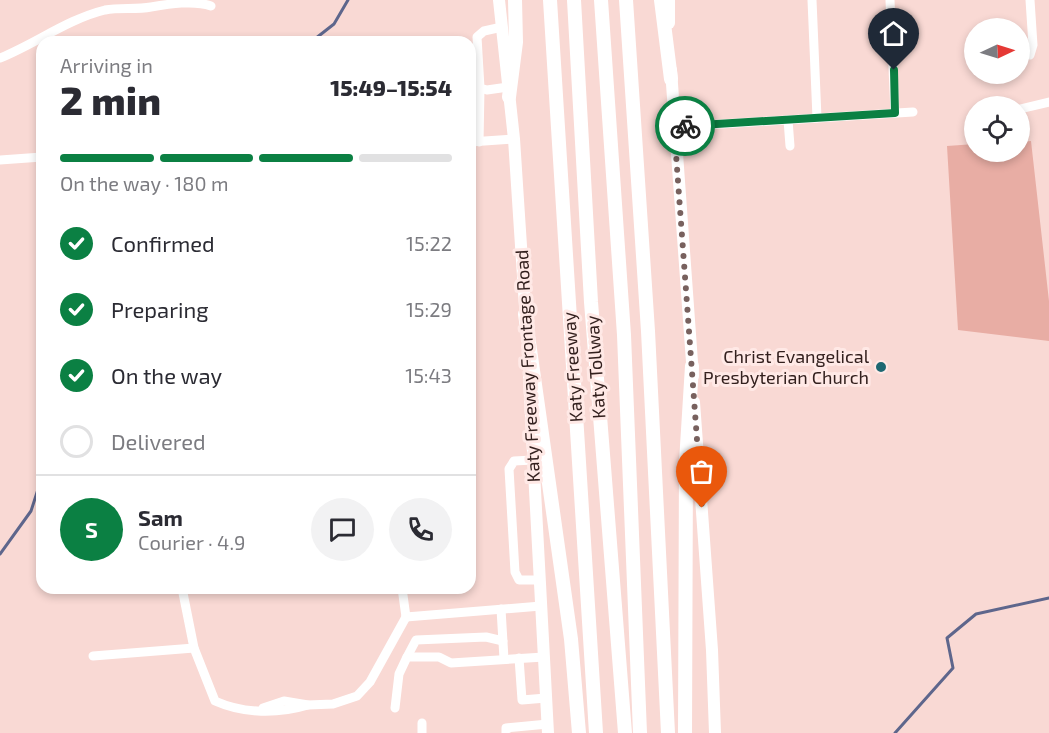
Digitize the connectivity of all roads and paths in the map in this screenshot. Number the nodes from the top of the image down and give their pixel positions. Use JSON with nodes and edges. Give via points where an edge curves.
{"nodes":[{"id":1,"x":500,"y":0,"type":"edge"},
{"id":2,"x":515,"y":0,"type":"edge"},
{"id":3,"x":550,"y":0,"type":"edge"},
{"id":4,"x":574,"y":0,"type":"edge"},
{"id":5,"x":602,"y":0,"type":"edge"},
{"id":6,"x":626,"y":0,"type":"edge"},
{"id":7,"x":661,"y":0,"type":"edge"},
{"id":8,"x":669,"y":0,"type":"edge"},
{"id":9,"x":812,"y":0,"type":"edge"},
{"id":10,"x":890,"y":0,"type":"edge"},
{"id":11,"x":1030,"y":0,"type":"edge"},
{"id":12,"x":211,"y":6,"type":"dead end"},
{"id":13,"x":502,"y":27,"type":"junction"},
{"id":14,"x":45,"y":36,"type":"edge"},
{"id":15,"x":36,"y":40,"type":"edge"},
{"id":16,"x":1030,"y":55,"type":"dead end"},
{"id":17,"x":0,"y":58,"type":"edge"},
{"id":18,"x":671,"y":79,"type":"junction"},
{"id":19,"x":480,"y":88,"type":"junction"},
{"id":20,"x":509,"y":92,"type":"junction"},
{"id":21,"x":1049,"y":102,"type":"edge"},
{"id":22,"x":1030,"y":107,"type":"edge"},
{"id":23,"x":913,"y":112,"type":"dead end"},
{"id":24,"x":895,"y":113,"type":"junction"},
{"id":25,"x":817,"y":118,"type":"junction"},
{"id":26,"x":788,"y":120,"type":"junction"},
{"id":27,"x":476,"y":124,"type":"edge"},
{"id":28,"x":674,"y":127,"type":"junction"},
{"id":29,"x":514,"y":140,"type":"junction"},
{"id":30,"x":476,"y":142,"type":"edge"},
{"id":31,"x":790,"y":146,"type":"dead end"},
{"id":32,"x":36,"y":157,"type":"edge"},
{"id":33,"x":0,"y":160,"type":"edge"},
{"id":34,"x":525,"y":314,"type":"junction"},
{"id":35,"x":692,"y":366,"type":"junction"},
{"id":36,"x":533,"y":460,"type":"junction"},
{"id":37,"x":540,"y":580,"type":"junction"},
{"id":38,"x":183,"y":594,"type":"edge"},
{"id":39,"x":403,"y":594,"type":"edge"},
{"id":40,"x":541,"y":606,"type":"junction"},
{"id":41,"x":501,"y":609,"type":"junction"},
{"id":42,"x":406,"y":617,"type":"junction"},
{"id":43,"x":503,"y":641,"type":"junction"},
{"id":44,"x":194,"y":648,"type":"junction"},
{"id":45,"x":93,"y":656,"type":"dead end"},
{"id":46,"x":407,"y":657,"type":"junction"},
{"id":47,"x":544,"y":657,"type":"junction"},
{"id":48,"x":519,"y":658,"type":"junction"},
{"id":49,"x":504,"y":659,"type":"junction"},
{"id":50,"x":546,"y":698,"type":"junction"},
{"id":51,"x":395,"y":708,"type":"dead end"},
{"id":52,"x":548,"y":729,"type":"edge"},
{"id":53,"x":506,"y":733,"type":"edge"},
{"id":54,"x":579,"y":733,"type":"edge"},
{"id":55,"x":596,"y":733,"type":"edge"},
{"id":56,"x":624,"y":733,"type":"edge"},
{"id":57,"x":640,"y":733,"type":"edge"},
{"id":58,"x":668,"y":733,"type":"edge"},
{"id":59,"x":685,"y":733,"type":"edge"},
{"id":60,"x":715,"y":733,"type":"edge"}],
"edges":[{"from":1,"to":13,"type":"main road","name":"Katy Freeway Frontage Road"},
{"from":2,"to":20,"type":"highway","via":[[516,42]]},
{"from":3,"to":55,"type":"highway","name":"Katy Freeway"},
{"from":4,"to":56,"type":"highway","name":"Katy Tollway","via":[[591,302]]},
{"from":5,"to":57,"type":"highway","name":"Katy Tollway","via":[[624,335]]},
{"from":6,"to":58,"type":"highway","via":[[648,331]]},
{"from":7,"to":18,"type":"highway"},
{"from":8,"to":18,"type":"main road"},
{"from":9,"to":25,"type":"street"},
{"from":10,"to":24,"type":"street"},
{"from":11,"to":16,"type":"street"},
{"from":12,"to":14,"type":"street","via":[[174,3],[106,10]]},
{"from":13,"to":19,"type":"street","via":[[477,37]]},
{"from":13,"to":20,"type":"main road","name":"Katy Freeway Frontage Road"},
{"from":15,"to":17,"type":"street"},
{"from":18,"to":28,"type":"main road"},
{"from":19,"to":20,"type":"street"},
{"from":19,"to":27,"type":"street"},
{"from":20,"to":29,"type":"main road","name":"Katy Freeway Frontage Road"},
{"from":21,"to":22,"type":"street"},
{"from":23,"to":24,"type":"street"},
{"from":24,"to":25,"type":"street"},
{"from":25,"to":26,"type":"street"},
{"from":26,"to":28,"type":"street"},
{"from":26,"to":31,"type":"street"},
{"from":28,"to":35,"type":"main road"},
{"from":29,"to":30,"type":"street"},
{"from":29,"to":34,"type":"main road","name":"Katy Freeway Frontage Road"},
{"from":32,"to":33,"type":"street"},
{"from":34,"to":36,"type":"main road","name":"Katy Freeway Frontage Road"},
{"from":34,"to":54,"type":"highway","via":[[572,639]]},
{"from":35,"to":59,"type":"highway","via":[[686,462]]},
{"from":35,"to":60,"type":"main road"},
{"from":36,"to":37,"type":"main road","name":"Katy Freeway Frontage Road"},
{"from":36,"to":37,"type":"street","via":[[510,464],[509,480],[516,577]]},
{"from":37,"to":40,"type":"main road","name":"Katy Freeway Frontage Road"},
{"from":38,"to":44,"type":"street"},
{"from":39,"to":42,"type":"street"},
{"from":40,"to":41,"type":"street"},
{"from":40,"to":47,"type":"main road","name":"Katy Freeway Frontage Road"},
{"from":41,"to":42,"type":"street"},
{"from":41,"to":43,"type":"street"},
{"from":42,"to":44,"type":"street","via":[[370,682],[357,696],[285,712],[233,709],[215,701]]},
{"from":43,"to":46,"type":"street","via":[[486,637],[416,640]]},
{"from":43,"to":49,"type":"street"},
{"from":44,"to":45,"type":"street"},
{"from":46,"to":49,"type":"street","via":[[439,657],[451,663]]},
{"from":46,"to":51,"type":"street","via":[[399,674]]},
{"from":47,"to":48,"type":"street"},
{"from":47,"to":50,"type":"main road","name":"Katy Freeway Frontage Road"},
{"from":48,"to":49,"type":"street"},
{"from":48,"to":50,"type":"street","via":[[522,700]]},
{"from":50,"to":52,"type":"main road","name":"Katy Freeway Frontage Road"},
{"from":52,"to":53,"type":"street","via":[[506,728]]}]}
